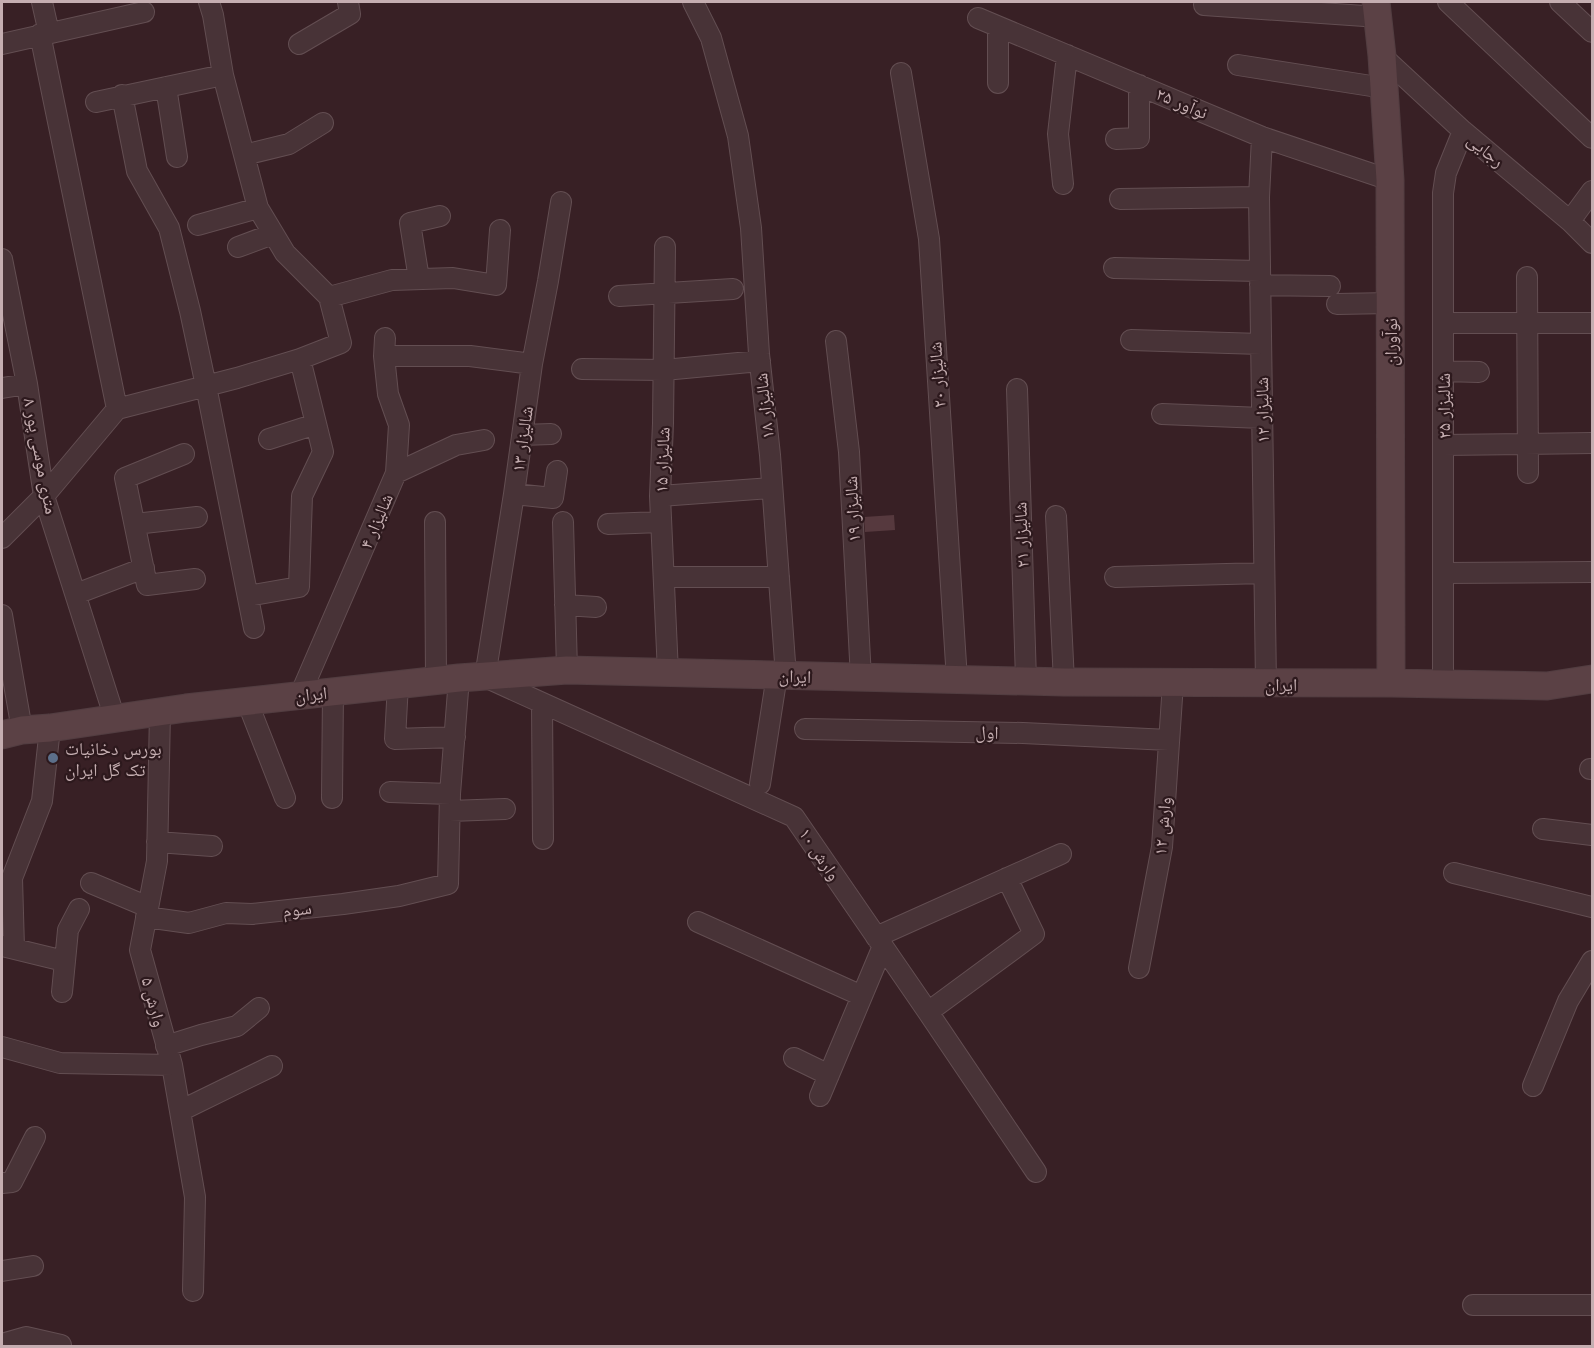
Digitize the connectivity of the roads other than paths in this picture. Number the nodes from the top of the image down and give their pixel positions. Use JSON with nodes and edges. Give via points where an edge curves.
{"nodes":[{"id":1,"x":42,"y":2,"type":"edge"},
{"id":2,"x":209,"y":2,"type":"edge"},
{"id":3,"x":693,"y":2,"type":"edge"},
{"id":4,"x":1448,"y":2,"type":"edge"},
{"id":5,"x":1560,"y":2,"type":"edge"},
{"id":6,"x":1204,"y":5,"type":"dead end"},
{"id":7,"x":349,"y":8,"type":"edge"},
{"id":8,"x":1378,"y":9,"type":"edge"},
{"id":9,"x":115,"y":10,"type":"edge"},
{"id":10,"x":144,"y":12,"type":"dead end"},
{"id":11,"x":978,"y":18,"type":"dead end"},
{"id":12,"x":998,"y":27,"type":"junction"},
{"id":13,"x":1593,"y":32,"type":"edge"},
{"id":14,"x":45,"y":34,"type":"junction"},
{"id":15,"x":2,"y":44,"type":"edge"},
{"id":16,"x":299,"y":44,"type":"dead end"},
{"id":17,"x":1067,"y":55,"type":"junction"},
{"id":18,"x":1382,"y":56,"type":"junction"},
{"id":19,"x":1238,"y":65,"type":"dead end"},
{"id":20,"x":901,"y":73,"type":"dead end"},
{"id":21,"x":223,"y":75,"type":"junction"},
{"id":22,"x":998,"y":83,"type":"dead end"},
{"id":23,"x":1139,"y":85,"type":"junction"},
{"id":24,"x":166,"y":87,"type":"junction"},
{"id":25,"x":1384,"y":88,"type":"junction"},
{"id":26,"x":122,"y":95,"type":"junction"},
{"id":27,"x":96,"y":102,"type":"dead end"},
{"id":28,"x":323,"y":123,"type":"dead end"},
{"id":29,"x":1463,"y":131,"type":"junction"},
{"id":30,"x":1262,"y":137,"type":"junction"},
{"id":31,"x":1593,"y":138,"type":"edge"},
{"id":32,"x":1116,"y":139,"type":"dead end"},
{"id":33,"x":244,"y":155,"type":"junction"},
{"id":34,"x":177,"y":157,"type":"dead end"},
{"id":35,"x":1390,"y":180,"type":"junction"},
{"id":36,"x":1063,"y":184,"type":"dead end"},
{"id":37,"x":1593,"y":191,"type":"edge"},
{"id":38,"x":1259,"y":196,"type":"junction"},
{"id":39,"x":1120,"y":199,"type":"dead end"},
{"id":40,"x":561,"y":202,"type":"dead end"},
{"id":41,"x":258,"y":208,"type":"junction"},
{"id":42,"x":440,"y":216,"type":"dead end"},
{"id":43,"x":1570,"y":221,"type":"junction"},
{"id":44,"x":198,"y":225,"type":"dead end"},
{"id":45,"x":500,"y":230,"type":"dead end"},
{"id":46,"x":273,"y":234,"type":"junction"},
{"id":47,"x":1593,"y":243,"type":"edge"},
{"id":48,"x":238,"y":247,"type":"dead end"},
{"id":49,"x":665,"y":248,"type":"dead end"},
{"id":50,"x":2,"y":259,"type":"edge"},
{"id":51,"x":1114,"y":268,"type":"dead end"},
{"id":52,"x":1527,"y":277,"type":"dead end"},
{"id":53,"x":1260,"y":278,"type":"junction"},
{"id":54,"x":419,"y":279,"type":"junction"},
{"id":55,"x":733,"y":289,"type":"dead end"},
{"id":56,"x":664,"y":292,"type":"junction"},
{"id":57,"x":619,"y":296,"type":"dead end"},
{"id":58,"x":329,"y":297,"type":"junction"},
{"id":59,"x":1390,"y":303,"type":"junction"},
{"id":60,"x":1593,"y":322,"type":"edge"},
{"id":61,"x":1443,"y":323,"type":"junction"},
{"id":62,"x":1526,"y":323,"type":"junction"},
{"id":63,"x":1131,"y":340,"type":"dead end"},
{"id":64,"x":836,"y":341,"type":"dead end"},
{"id":65,"x":1261,"y":344,"type":"junction"},
{"id":66,"x":300,"y":359,"type":"junction"},
{"id":67,"x":760,"y":361,"type":"junction"},
{"id":68,"x":532,"y":364,"type":"junction"},
{"id":69,"x":582,"y":369,"type":"dead end"},
{"id":70,"x":664,"y":370,"type":"junction"},
{"id":71,"x":1443,"y":371,"type":"junction"},
{"id":72,"x":1479,"y":372,"type":"dead end"},
{"id":73,"x":27,"y":384,"type":"junction"},
{"id":74,"x":206,"y":386,"type":"junction"},
{"id":75,"x":2,"y":388,"type":"edge"},
{"id":76,"x":1017,"y":389,"type":"dead end"},
{"id":77,"x":117,"y":409,"type":"junction"},
{"id":78,"x":1162,"y":414,"type":"dead end"},
{"id":79,"x":1262,"y":418,"type":"junction"},
{"id":80,"x":316,"y":424,"type":"junction"},
{"id":81,"x":551,"y":434,"type":"dead end"},
{"id":82,"x":522,"y":435,"type":"junction"},
{"id":83,"x":269,"y":439,"type":"dead end"},
{"id":84,"x":484,"y":440,"type":"dead end"},
{"id":85,"x":1527,"y":443,"type":"junction"},
{"id":86,"x":1593,"y":443,"type":"edge"},
{"id":87,"x":1443,"y":445,"type":"junction"},
{"id":88,"x":184,"y":454,"type":"dead end"},
{"id":89,"x":557,"y":471,"type":"dead end"},
{"id":90,"x":396,"y":473,"type":"junction"},
{"id":91,"x":1528,"y":473,"type":"dead end"},
{"id":92,"x":772,"y":488,"type":"junction"},
{"id":93,"x":514,"y":494,"type":"junction"},
{"id":94,"x":45,"y":496,"type":"junction"},
{"id":95,"x":660,"y":496,"type":"junction"},
{"id":96,"x":1056,"y":516,"type":"dead end"},
{"id":97,"x":197,"y":517,"type":"dead end"},
{"id":98,"x":435,"y":522,"type":"dead end"},
{"id":99,"x":563,"y":522,"type":"dead end"},
{"id":100,"x":661,"y":522,"type":"junction"},
{"id":101,"x":135,"y":524,"type":"junction"},
{"id":102,"x":608,"y":524,"type":"dead end"},
{"id":103,"x":2,"y":538,"type":"edge"},
{"id":104,"x":144,"y":568,"type":"junction"},
{"id":105,"x":1593,"y":572,"type":"edge"},
{"id":106,"x":1264,"y":573,"type":"junction"},
{"id":107,"x":1443,"y":573,"type":"junction"},
{"id":108,"x":664,"y":577,"type":"junction"},
{"id":109,"x":779,"y":577,"type":"junction"},
{"id":110,"x":1114,"y":577,"type":"dead end"},
{"id":111,"x":195,"y":579,"type":"dead end"},
{"id":112,"x":76,"y":594,"type":"junction"},
{"id":113,"x":248,"y":596,"type":"junction"},
{"id":114,"x":565,"y":605,"type":"junction"},
{"id":115,"x":596,"y":606,"type":"dead end"},
{"id":116,"x":2,"y":615,"type":"edge"},
{"id":117,"x":254,"y":628,"type":"dead end"},
{"id":118,"x":567,"y":670,"type":"junction"},
{"id":119,"x":668,"y":673,"type":"junction"},
{"id":120,"x":782,"y":675,"type":"junction"},
{"id":121,"x":460,"y":678,"type":"junction"},
{"id":122,"x":861,"y":678,"type":"junction"},
{"id":123,"x":1593,"y":679,"type":"edge"},
{"id":124,"x":957,"y":680,"type":"junction"},
{"id":125,"x":1026,"y":681,"type":"junction"},
{"id":126,"x":1064,"y":682,"type":"junction"},
{"id":127,"x":1173,"y":683,"type":"junction"},
{"id":128,"x":1391,"y":683,"type":"junction"},
{"id":129,"x":398,"y":684,"type":"junction"},
{"id":130,"x":1266,"y":684,"type":"junction"},
{"id":131,"x":1443,"y":685,"type":"junction"},
{"id":132,"x":333,"y":691,"type":"junction"},
{"id":133,"x":300,"y":695,"type":"junction"},
{"id":134,"x":247,"y":701,"type":"junction"},
{"id":135,"x":542,"y":703,"type":"junction"},
{"id":136,"x":160,"y":712,"type":"junction"},
{"id":137,"x":116,"y":719,"type":"junction"},
{"id":138,"x":50,"y":728,"type":"junction"},
{"id":139,"x":805,"y":729,"type":"dead end"},
{"id":140,"x":12,"y":733,"type":"edge"},
{"id":141,"x":455,"y":737,"type":"junction"},
{"id":142,"x":1169,"y":740,"type":"junction"},
{"id":143,"x":760,"y":784,"type":"dead end"},
{"id":144,"x":390,"y":792,"type":"dead end"},
{"id":145,"x":285,"y":798,"type":"dead end"},
{"id":146,"x":332,"y":798,"type":"dead end"},
{"id":147,"x":450,"y":802,"type":"junction"},
{"id":148,"x":505,"y":809,"type":"dead end"},
{"id":149,"x":1543,"y":829,"type":"dead end"},
{"id":150,"x":1593,"y":835,"type":"edge"},
{"id":151,"x":543,"y":839,"type":"dead end"},
{"id":152,"x":158,"y":842,"type":"junction"},
{"id":153,"x":212,"y":846,"type":"dead end"},
{"id":154,"x":1060,"y":854,"type":"dead end"},
{"id":155,"x":1454,"y":873,"type":"dead end"},
{"id":156,"x":1007,"y":878,"type":"junction"},
{"id":157,"x":91,"y":883,"type":"dead end"},
{"id":158,"x":1593,"y":908,"type":"edge"},
{"id":159,"x":78,"y":909,"type":"dead end"},
{"id":160,"x":147,"y":912,"type":"junction"},
{"id":161,"x":698,"y":922,"type":"dead end"},
{"id":162,"x":880,"y":941,"type":"junction"},
{"id":163,"x":8,"y":947,"type":"edge"},
{"id":164,"x":64,"y":961,"type":"junction"},
{"id":165,"x":1593,"y":961,"type":"edge"},
{"id":166,"x":1139,"y":968,"type":"dead end"},
{"id":167,"x":62,"y":992,"type":"dead end"},
{"id":168,"x":862,"y":996,"type":"junction"},
{"id":169,"x":259,"y":1008,"type":"dead end"},
{"id":170,"x":928,"y":1012,"type":"junction"},
{"id":171,"x":2,"y":1047,"type":"edge"},
{"id":172,"x":169,"y":1055,"type":"junction"},
{"id":173,"x":794,"y":1058,"type":"dead end"},
{"id":174,"x":272,"y":1066,"type":"dead end"},
{"id":175,"x":829,"y":1076,"type":"junction"},
{"id":176,"x":1533,"y":1086,"type":"dead end"},
{"id":177,"x":820,"y":1096,"type":"dead end"},
{"id":178,"x":180,"y":1111,"type":"junction"},
{"id":179,"x":35,"y":1137,"type":"dead end"},
{"id":180,"x":1036,"y":1172,"type":"dead end"},
{"id":181,"x":2,"y":1183,"type":"edge"},
{"id":182,"x":33,"y":1266,"type":"dead end"},
{"id":183,"x":2,"y":1271,"type":"edge"},
{"id":184,"x":192,"y":1290,"type":"dead end"},
{"id":185,"x":1473,"y":1305,"type":"dead end"},
{"id":186,"x":1593,"y":1305,"type":"edge"},
{"id":187,"x":2,"y":1344,"type":"edge"},
{"id":188,"x":61,"y":1345,"type":"edge"}],
"edges":[{"from":1,"to":14,"type":"street"},
{"from":2,"to":21,"type":"street"},
{"from":3,"to":67,"type":"street","name":"شالیزار ۱۸","via":[[711,38],[738,136],[751,228]]},
{"from":4,"to":31,"type":"street"},
{"from":5,"to":13,"type":"street"},
{"from":6,"to":8,"type":"street"},
{"from":7,"to":16,"type":"street"},
{"from":8,"to":18,"type":"street","name":"نوآوران"},
{"from":9,"to":10,"type":"street"},
{"from":9,"to":14,"type":"street"},
{"from":11,"to":12,"type":"street","name":"نوآور ۲۵"},
{"from":12,"to":17,"type":"street","name":"نوآور ۲۵"},
{"from":12,"to":22,"type":"street"},
{"from":14,"to":15,"type":"street"},
{"from":14,"to":77,"type":"street"},
{"from":17,"to":23,"type":"street","name":"نوآور ۲۵"},
{"from":17,"to":36,"type":"street","via":[[1058,134]]},
{"from":18,"to":25,"type":"street","name":"نوآوران"},
{"from":18,"to":29,"type":"street","name":"رجایی"},
{"from":19,"to":25,"type":"street"},
{"from":20,"to":124,"type":"street","name":"شالیزار ۲۰","via":[[929,239]]},
{"from":21,"to":24,"type":"street"},
{"from":21,"to":33,"type":"street"},
{"from":23,"to":30,"type":"street","name":"نوآور ۲۵"},
{"from":23,"to":32,"type":"street","via":[[1139,138]]},
{"from":24,"to":26,"type":"street"},
{"from":24,"to":34,"type":"street"},
{"from":25,"to":35,"type":"street","name":"نوآوران"},
{"from":26,"to":27,"type":"street"},
{"from":26,"to":74,"type":"street","via":[[137,171],[169,228]]},
{"from":28,"to":33,"type":"street","via":[[289,144]]},
{"from":29,"to":43,"type":"street","name":"رجایی"},
{"from":29,"to":61,"type":"street","name":"شالیزار ۲۵","via":[[1446,173],[1443,193]]},
{"from":30,"to":35,"type":"street","name":"نوآور ۲۵"},
{"from":30,"to":38,"type":"street","name":"شالیزار ۱۲"},
{"from":33,"to":41,"type":"street"},
{"from":35,"to":59,"type":"street","name":"نوآوران"},
{"from":37,"to":43,"type":"street"},
{"from":38,"to":39,"type":"street"},
{"from":38,"to":53,"type":"street","name":"شالیزار ۱۲"},
{"from":40,"to":68,"type":"street","name":"شالیزار ۱۳"},
{"from":41,"to":44,"type":"street"},
{"from":41,"to":46,"type":"street"},
{"from":42,"to":54,"type":"street","via":[[410,223]]},
{"from":43,"to":47,"type":"street","name":"رجایی"},
{"from":45,"to":54,"type":"street","via":[[496,285],[453,278]]},
{"from":46,"to":48,"type":"street"},
{"from":46,"to":58,"type":"street","via":[[285,253]]},
{"from":49,"to":56,"type":"street","name":"شالیزار ۱۵"},
{"from":50,"to":73,"type":"street","name":"۸ متری موسی پور"},
{"from":51,"to":53,"type":"street"},
{"from":52,"to":62,"type":"street"},
{"from":53,"to":59,"type":"street"},
{"from":53,"to":65,"type":"street","name":"شالیزار ۱۲"},
{"from":54,"to":58,"type":"street","via":[[392,280]]},
{"from":55,"to":56,"type":"street"},
{"from":56,"to":57,"type":"street"},
{"from":56,"to":70,"type":"street","name":"شالیزار ۱۵"},
{"from":58,"to":66,"type":"street","via":[[341,343]]},
{"from":59,"to":128,"type":"street","name":"نوآوران"},
{"from":60,"to":62,"type":"street"},
{"from":61,"to":62,"type":"street"},
{"from":61,"to":71,"type":"street","name":"شالیزار ۲۵"},
{"from":62,"to":85,"type":"street"},
{"from":63,"to":65,"type":"street"},
{"from":64,"to":122,"type":"street","name":"شالیزار ۱۹","via":[[849,452]]},
{"from":65,"to":79,"type":"street","name":"شالیزار ۱۲"},
{"from":66,"to":74,"type":"street"},
{"from":66,"to":80,"type":"street"},
{"from":67,"to":70,"type":"street"},
{"from":67,"to":92,"type":"street","name":"شالیزار ۱۸"},
{"from":68,"to":82,"type":"street","name":"شالیزار ۱۳"},
{"from":68,"to":90,"type":"street","name":"شالیزار ۴","via":[[385,347],[388,394],[399,425]]},
{"from":69,"to":70,"type":"street"},
{"from":70,"to":95,"type":"street","name":"شالیزار ۱۵"},
{"from":71,"to":72,"type":"street"},
{"from":71,"to":87,"type":"street","name":"شالیزار ۲۵"},
{"from":73,"to":75,"type":"street"},
{"from":73,"to":94,"type":"street","name":"۸ متری موسی پور"},
{"from":74,"to":77,"type":"street"},
{"from":74,"to":113,"type":"street"},
{"from":76,"to":125,"type":"street","name":"شالیزار ۲۱"},
{"from":77,"to":94,"type":"street"},
{"from":78,"to":79,"type":"street"},
{"from":79,"to":106,"type":"street","name":"شالیزار ۱۲"},
{"from":80,"to":83,"type":"street"},
{"from":80,"to":113,"type":"street","via":[[323,452],[302,496],[299,588]]},
{"from":81,"to":82,"type":"street"},
{"from":82,"to":93,"type":"street","name":"شالیزار ۱۳"},
{"from":84,"to":90,"type":"street","via":[[456,445]]},
{"from":85,"to":86,"type":"street"},
{"from":85,"to":87,"type":"street"},
{"from":85,"to":91,"type":"street"},
{"from":87,"to":107,"type":"street","name":"شالیزار ۲۵"},
{"from":88,"to":101,"type":"street","via":[[125,478]]},
{"from":89,"to":93,"type":"street","via":[[553,498]]},
{"from":90,"to":133,"type":"street","name":"شالیزار ۴"},
{"from":92,"to":95,"type":"street"},
{"from":92,"to":109,"type":"street","name":"شالیزار ۱۸"},
{"from":93,"to":121,"type":"street","name":"شالیزار ۱۳"},
{"from":94,"to":103,"type":"street"},
{"from":94,"to":112,"type":"street","name":"۸ متری موسی پور"},
{"from":95,"to":100,"type":"street","name":"شالیزار ۱۵"},
{"from":96,"to":126,"type":"street"},
{"from":97,"to":101,"type":"street"},
{"from":98,"to":121,"type":"street"},
{"from":99,"to":114,"type":"street"},
{"from":100,"to":102,"type":"street"},
{"from":100,"to":108,"type":"street","name":"شالیزار ۱۵"},
{"from":101,"to":104,"type":"street"},
{"from":104,"to":111,"type":"street","via":[[147,585]]},
{"from":104,"to":112,"type":"street"},
{"from":105,"to":107,"type":"street"},
{"from":106,"to":110,"type":"street"},
{"from":106,"to":130,"type":"street","name":"شالیزار ۱۲"},
{"from":107,"to":131,"type":"street","name":"شالیزار ۲۵"},
{"from":108,"to":109,"type":"street"},
{"from":108,"to":119,"type":"street","name":"شالیزار ۱۵"},
{"from":109,"to":120,"type":"street","name":"شالیزار ۱۸"},
{"from":112,"to":137,"type":"street","name":"۸ متری موسی پور"},
{"from":113,"to":117,"type":"street"},
{"from":114,"to":115,"type":"street"},
{"from":114,"to":118,"type":"street"},
{"from":116,"to":140,"type":"street"},
{"from":118,"to":119,"type":"street","name":"ایران"},
{"from":118,"to":121,"type":"street","name":"ایران"},
{"from":119,"to":120,"type":"street","name":"ایران"},
{"from":120,"to":122,"type":"street","name":"ایران"},
{"from":120,"to":143,"type":"street","name":"شالیزار ۱۸"},
{"from":121,"to":129,"type":"street","name":"ایران"},
{"from":121,"to":135,"type":"street","name":"وارش ۱۰"},
{"from":121,"to":141,"type":"street"},
{"from":122,"to":124,"type":"street","name":"ایران"},
{"from":123,"to":131,"type":"street","name":"ایران","via":[[1547,687]]},
{"from":124,"to":125,"type":"street","name":"ایران"},
{"from":125,"to":126,"type":"street","name":"ایران"},
{"from":126,"to":127,"type":"street","name":"ایران"},
{"from":127,"to":130,"type":"street","name":"ایران"},
{"from":127,"to":142,"type":"street","name":"وارش ۱۲"},
{"from":128,"to":130,"type":"street","name":"ایران"},
{"from":128,"to":131,"type":"street","name":"ایران"},
{"from":129,"to":132,"type":"street","name":"ایران"},
{"from":129,"to":141,"type":"street","via":[[395,739]]},
{"from":132,"to":133,"type":"street","name":"ایران"},
{"from":132,"to":146,"type":"street"},
{"from":133,"to":134,"type":"street","name":"ایران"},
{"from":134,"to":136,"type":"street","name":"ایران"},
{"from":134,"to":145,"type":"street"},
{"from":135,"to":151,"type":"street"},
{"from":135,"to":162,"type":"street","name":"وارش ۱۰","via":[[794,817]]},
{"from":136,"to":137,"type":"street","name":"ایران"},
{"from":136,"to":152,"type":"street","name":"وارش ۵"},
{"from":137,"to":138,"type":"street","name":"ایران"},
{"from":138,"to":140,"type":"street","name":"ایران"},
{"from":138,"to":163,"type":"street","via":[[42,801],[12,879]]},
{"from":139,"to":142,"type":"street","name":"اول"},
{"from":141,"to":147,"type":"street"},
{"from":142,"to":166,"type":"street","name":"وارش ۱۲","via":[[1162,847]]},
{"from":144,"to":147,"type":"street"},
{"from":147,"to":148,"type":"street"},
{"from":147,"to":160,"type":"street","name":"سوم","via":[[448,884],[399,896],[252,914],[226,913],[189,923]]},
{"from":149,"to":150,"type":"street"},
{"from":152,"to":153,"type":"street"},
{"from":152,"to":160,"type":"street","name":"وارش ۵"},
{"from":154,"to":156,"type":"street"},
{"from":155,"to":158,"type":"street"},
{"from":156,"to":162,"type":"street"},
{"from":156,"to":170,"type":"street","via":[[1034,934]]},
{"from":157,"to":160,"type":"street","name":"سوم"},
{"from":159,"to":164,"type":"street","via":[[68,930]]},
{"from":160,"to":172,"type":"street","name":"وارش ۵","via":[[140,950]]},
{"from":161,"to":168,"type":"street"},
{"from":162,"to":168,"type":"street"},
{"from":162,"to":170,"type":"street","name":"وارش ۱۰"},
{"from":163,"to":164,"type":"street"},
{"from":164,"to":167,"type":"street"},
{"from":165,"to":176,"type":"street","via":[[1568,1001]]},
{"from":168,"to":175,"type":"street"},
{"from":169,"to":172,"type":"street","via":[[237,1026],[201,1035]]},
{"from":170,"to":180,"type":"street","name":"وارش ۱۰"},
{"from":171,"to":172,"type":"street","via":[[60,1063]]},
{"from":172,"to":178,"type":"street","name":"وارش ۵"},
{"from":173,"to":175,"type":"street"},
{"from":174,"to":178,"type":"street"},
{"from":175,"to":177,"type":"street"},
{"from":178,"to":184,"type":"street","name":"وارش ۵","via":[[195,1197]]},
{"from":179,"to":181,"type":"street","via":[[12,1182]]},
{"from":182,"to":183,"type":"street"},
{"from":185,"to":186,"type":"street"},
{"from":187,"to":188,"type":"street","via":[[26,1337]]}]}
